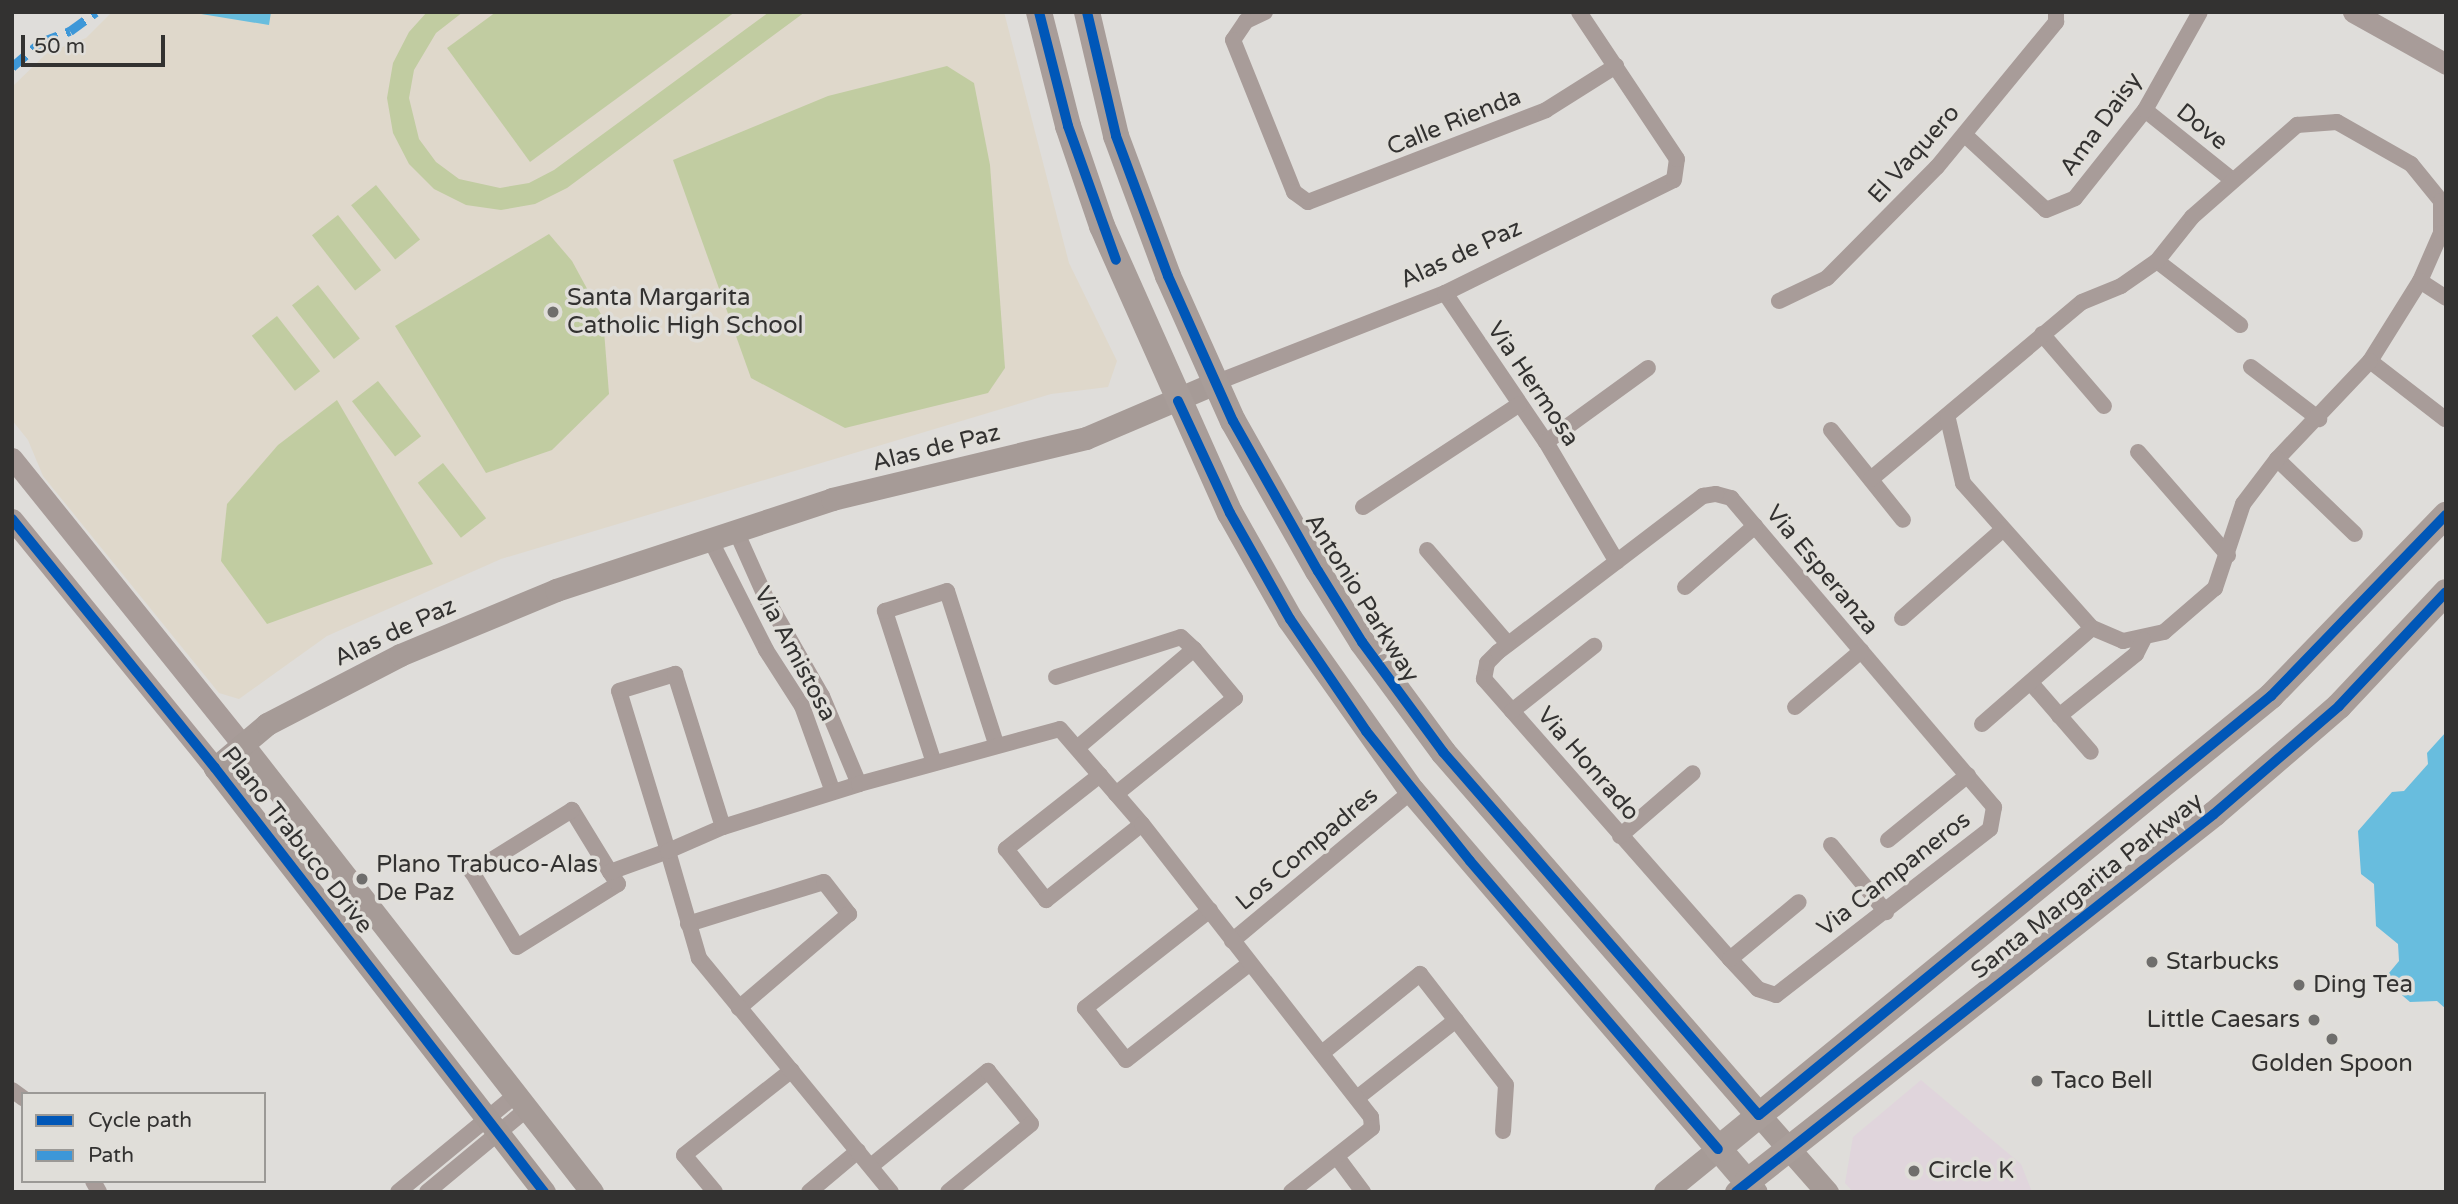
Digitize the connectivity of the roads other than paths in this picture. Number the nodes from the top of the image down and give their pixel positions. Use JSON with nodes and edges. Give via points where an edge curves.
{"nodes":[{"id":1,"x":1039,"y":12,"type":"edge"},
{"id":2,"x":1087,"y":12,"type":"edge"},
{"id":3,"x":1265,"y":12,"type":"edge"},
{"id":4,"x":1579,"y":12,"type":"edge"},
{"id":5,"x":2056,"y":12,"type":"edge"},
{"id":6,"x":2200,"y":12,"type":"edge"},
{"id":7,"x":2353,"y":12,"type":"edge"},
{"id":8,"x":2383,"y":20,"type":"edge"},
{"id":9,"x":2446,"y":64,"type":"edge"},
{"id":10,"x":1616,"y":66,"type":"junction"},
{"id":11,"x":2145,"y":110,"type":"junction"},
{"id":12,"x":1965,"y":135,"type":"junction"},
{"id":13,"x":2231,"y":180,"type":"junction"},
{"id":14,"x":2443,"y":202,"type":"edge"},
{"id":15,"x":2157,"y":261,"type":"junction"},
{"id":16,"x":2420,"y":281,"type":"junction"},
{"id":17,"x":1445,"y":293,"type":"junction"},
{"id":18,"x":2446,"y":298,"type":"edge"},
{"id":19,"x":1779,"y":301,"type":"dead end"},
{"id":20,"x":2240,"y":326,"type":"dead end"},
{"id":21,"x":2042,"y":334,"type":"junction"},
{"id":22,"x":2370,"y":361,"type":"junction"},
{"id":23,"x":2251,"y":367,"type":"dead end"},
{"id":24,"x":1648,"y":368,"type":"dead end"},
{"id":25,"x":1216,"y":383,"type":"junction"},
{"id":26,"x":1178,"y":401,"type":"junction"},
{"id":27,"x":1518,"y":405,"type":"junction"},
{"id":28,"x":2104,"y":406,"type":"dead end"},
{"id":29,"x":1948,"y":419,"type":"junction"},
{"id":30,"x":2319,"y":419,"type":"junction"},
{"id":31,"x":2445,"y":419,"type":"edge"},
{"id":32,"x":1831,"y":430,"type":"dead end"},
{"id":33,"x":1546,"y":442,"type":"junction"},
{"id":34,"x":2138,"y":452,"type":"dead end"},
{"id":35,"x":12,"y":458,"type":"edge"},
{"id":36,"x":2277,"y":459,"type":"junction"},
{"id":37,"x":1871,"y":479,"type":"junction"},
{"id":38,"x":1363,"y":507,"type":"dead end"},
{"id":39,"x":2446,"y":514,"type":"edge"},
{"id":40,"x":12,"y":519,"type":"edge"},
{"id":41,"x":1903,"y":520,"type":"dead end"},
{"id":42,"x":1755,"y":526,"type":"junction"},
{"id":43,"x":2002,"y":530,"type":"junction"},
{"id":44,"x":736,"y":531,"type":"junction"},
{"id":45,"x":2355,"y":534,"type":"dead end"},
{"id":46,"x":710,"y":539,"type":"junction"},
{"id":47,"x":1427,"y":550,"type":"dead end"},
{"id":48,"x":2228,"y":555,"type":"junction"},
{"id":49,"x":1617,"y":562,"type":"junction"},
{"id":50,"x":1685,"y":587,"type":"dead end"},
{"id":51,"x":2446,"y":592,"type":"edge"},
{"id":52,"x":1902,"y":618,"type":"dead end"},
{"id":53,"x":2092,"y":628,"type":"junction"},
{"id":54,"x":2144,"y":640,"type":"junction"},
{"id":55,"x":1508,"y":644,"type":"junction"},
{"id":56,"x":1594,"y":646,"type":"dead end"},
{"id":57,"x":1194,"y":649,"type":"junction"},
{"id":58,"x":1861,"y":650,"type":"junction"},
{"id":59,"x":1056,"y":677,"type":"dead end"},
{"id":60,"x":2031,"y":683,"type":"junction"},
{"id":61,"x":1795,"y":707,"type":"dead end"},
{"id":62,"x":1512,"y":711,"type":"junction"},
{"id":63,"x":2059,"y":716,"type":"junction"},
{"id":64,"x":1982,"y":724,"type":"dead end"},
{"id":65,"x":996,"y":744,"type":"junction"},
{"id":66,"x":243,"y":745,"type":"junction"},
{"id":67,"x":1077,"y":748,"type":"junction"},
{"id":68,"x":2091,"y":752,"type":"dead end"},
{"id":69,"x":934,"y":763,"type":"junction"},
{"id":70,"x":215,"y":768,"type":"junction"},
{"id":71,"x":1693,"y":773,"type":"dead end"},
{"id":72,"x":1100,"y":775,"type":"junction"},
{"id":73,"x":1968,"y":775,"type":"junction"},
{"id":74,"x":859,"y":784,"type":"junction"},
{"id":75,"x":1412,"y":791,"type":"junction"},
{"id":76,"x":833,"y":792,"type":"junction"},
{"id":77,"x":1116,"y":794,"type":"junction"},
{"id":78,"x":1142,"y":824,"type":"junction"},
{"id":79,"x":723,"y":827,"type":"junction"},
{"id":80,"x":1620,"y":836,"type":"junction"},
{"id":81,"x":1888,"y":840,"type":"dead end"},
{"id":82,"x":1831,"y":845,"type":"dead end"},
{"id":83,"x":668,"y":851,"type":"junction"},
{"id":84,"x":610,"y":872,"type":"junction"},
{"id":85,"x":1799,"y":902,"type":"dead end"},
{"id":86,"x":1210,"y":910,"type":"junction"},
{"id":87,"x":1886,"y":912,"type":"junction"},
{"id":88,"x":688,"y":924,"type":"junction"},
{"id":89,"x":1232,"y":941,"type":"junction"},
{"id":90,"x":1730,"y":959,"type":"junction"},
{"id":91,"x":1250,"y":963,"type":"junction"},
{"id":92,"x":1776,"y":995,"type":"joint"},
{"id":93,"x":739,"y":1008,"type":"junction"},
{"id":94,"x":1456,"y":1020,"type":"junction"},
{"id":95,"x":1322,"y":1053,"type":"junction"},
{"id":96,"x":792,"y":1070,"type":"junction"},
{"id":97,"x":1357,"y":1098,"type":"junction"},
{"id":98,"x":522,"y":1101,"type":"junction"},
{"id":99,"x":1759,"y":1115,"type":"junction"},
{"id":100,"x":492,"y":1126,"type":"junction"},
{"id":101,"x":1503,"y":1131,"type":"dead end"},
{"id":102,"x":1788,"y":1148,"type":"junction"},
{"id":103,"x":1718,"y":1150,"type":"junction"},
{"id":104,"x":858,"y":1151,"type":"junction"},
{"id":105,"x":1337,"y":1157,"type":"junction"},
{"id":106,"x":871,"y":1166,"type":"junction"},
{"id":107,"x":1746,"y":1189,"type":"edge"},
{"id":108,"x":886,"y":1190,"type":"edge"},
{"id":109,"x":398,"y":1192,"type":"edge"},
{"id":110,"x":427,"y":1192,"type":"edge"},
{"id":111,"x":544,"y":1192,"type":"edge"},
{"id":112,"x":592,"y":1192,"type":"edge"},
{"id":113,"x":715,"y":1192,"type":"edge"},
{"id":114,"x":808,"y":1192,"type":"edge"},
{"id":115,"x":948,"y":1192,"type":"edge"},
{"id":116,"x":1291,"y":1192,"type":"edge"},
{"id":117,"x":1363,"y":1192,"type":"edge"},
{"id":118,"x":1665,"y":1192,"type":"edge"},
{"id":119,"x":1827,"y":1192,"type":"edge"}],
"edges":[{"from":1,"to":26,"type":"main road","via":[[1068,127],[1102,226]]},
{"from":2,"to":25,"type":"main road","name":"Antonio Parkway","via":[[1116,136],[1144,215]]},
{"from":3,"to":10,"type":"street","name":"Calle Rienda","via":[[1245,21],[1233,40],[1301,200],[1317,201],[1546,110]]},
{"from":4,"to":10,"type":"street"},
{"from":5,"to":12,"type":"street","name":"El Vaquero","via":[[2056,22]]},
{"from":6,"to":11,"type":"street","name":"Ama Daisy"},
{"from":7,"to":8,"type":"street"},
{"from":8,"to":9,"type":"street"},
{"from":10,"to":17,"type":"street","name":"Alas de Paz","via":[[1677,159],[1674,180]]},
{"from":11,"to":12,"type":"street","name":"Ama Daisy","via":[[2075,198],[2046,210]]},
{"from":11,"to":13,"type":"street","name":"Dove"},
{"from":12,"to":19,"type":"street","name":"El Vaquero","via":[[1827,278]]},
{"from":13,"to":14,"type":"street","via":[[2297,125],[2337,122],[2411,164]]},
{"from":13,"to":15,"type":"street","via":[[2192,217]]},
{"from":14,"to":16,"type":"street","via":[[2441,233]]},
{"from":15,"to":20,"type":"street"},
{"from":15,"to":21,"type":"street","via":[[2121,286],[2082,302]]},
{"from":16,"to":18,"type":"street"},
{"from":16,"to":22,"type":"street"},
{"from":17,"to":25,"type":"street","name":"Alas de Paz"},
{"from":17,"to":27,"type":"street","name":"Via Hermosa"},
{"from":21,"to":28,"type":"street"},
{"from":21,"to":29,"type":"street"},
{"from":22,"to":30,"type":"street"},
{"from":22,"to":31,"type":"street"},
{"from":23,"to":30,"type":"street"},
{"from":24,"to":33,"type":"street"},
{"from":25,"to":26,"type":"main road","name":"Alas de Paz"},
{"from":25,"to":99,"type":"main road","name":"Antonio Parkway","via":[[1271,492],[1407,708]]},
{"from":26,"to":44,"type":"main road","name":"Alas de Paz","via":[[1086,438],[832,499]]},
{"from":26,"to":75,"type":"main road","via":[[1230,513],[1290,619]]},
{"from":27,"to":33,"type":"street","name":"Via Hermosa"},
{"from":27,"to":38,"type":"street"},
{"from":29,"to":37,"type":"street"},
{"from":29,"to":43,"type":"street","via":[[1963,483]]},
{"from":30,"to":36,"type":"street"},
{"from":32,"to":37,"type":"street"},
{"from":33,"to":49,"type":"street","name":"Via Hermosa"},
{"from":34,"to":48,"type":"street"},
{"from":35,"to":66,"type":"street","name":"Plano Trabuco Drive"},
{"from":36,"to":45,"type":"street"},
{"from":36,"to":48,"type":"street","via":[[2243,504]]},
{"from":37,"to":41,"type":"street"},
{"from":39,"to":99,"type":"main road","name":"Santa Margarita Parkway","via":[[2271,696]]},
{"from":40,"to":70,"type":"street","name":"Plano Trabuco Drive"},
{"from":42,"to":49,"type":"street","name":"Via Esperanza","via":[[1731,498],[1703,496]]},
{"from":42,"to":50,"type":"street"},
{"from":42,"to":58,"type":"street","name":"Via Esperanza"},
{"from":43,"to":52,"type":"street"},
{"from":43,"to":53,"type":"street"},
{"from":44,"to":46,"type":"main road","name":"Alas de Paz"},
{"from":44,"to":74,"type":"street","name":"Via Amistosa","via":[[766,598],[822,696]]},
{"from":46,"to":66,"type":"main road","name":"Alas de Paz","via":[[556,590],[400,655],[267,724]]},
{"from":46,"to":76,"type":"street","name":"Via Amistosa","via":[[754,630],[802,706]]},
{"from":47,"to":55,"type":"street"},
{"from":48,"to":54,"type":"street","via":[[2215,588],[2164,632]]},
{"from":49,"to":55,"type":"street","name":"Via Esperanza"},
{"from":51,"to":102,"type":"main road","name":"Santa Margarita Parkway","via":[[2339,706],[2214,814]]},
{"from":53,"to":54,"type":"street","via":[[2123,641]]},
{"from":53,"to":60,"type":"street"},
{"from":54,"to":63,"type":"street","via":[[2136,654]]},
{"from":55,"to":62,"type":"street","name":"Via Honrado","via":[[1487,663],[1484,679]]},
{"from":56,"to":62,"type":"street"},
{"from":57,"to":59,"type":"street","via":[[1181,637]]},
{"from":57,"to":67,"type":"street"},
{"from":57,"to":77,"type":"street","via":[[1235,698]]},
{"from":58,"to":61,"type":"street"},
{"from":58,"to":73,"type":"street","name":"Via Esperanza"},
{"from":60,"to":63,"type":"street"},
{"from":60,"to":64,"type":"street"},
{"from":62,"to":80,"type":"street","name":"Via Honrado"},
{"from":63,"to":68,"type":"street"},
{"from":65,"to":67,"type":"street","via":[[1060,729]]},
{"from":65,"to":69,"type":"street"},
{"from":65,"to":69,"type":"street","via":[[947,591],[885,611]]},
{"from":66,"to":70,"type":"main road","name":"Alas de Paz"},
{"from":66,"to":98,"type":"main road","name":"Plano Trabuco Drive"},
{"from":67,"to":72,"type":"street"},
{"from":69,"to":74,"type":"street"},
{"from":70,"to":100,"type":"main road","name":"Plano Trabuco Drive"},
{"from":71,"to":80,"type":"street"},
{"from":72,"to":77,"type":"street"},
{"from":72,"to":78,"type":"street","via":[[1006,849],[1046,900]]},
{"from":73,"to":81,"type":"street"},
{"from":73,"to":87,"type":"street","name":"Via Campaneros","via":[[1994,807],[1990,829]]},
{"from":74,"to":76,"type":"street"},
{"from":75,"to":89,"type":"street","name":"Los Compadres"},
{"from":75,"to":103,"type":"main road"},
{"from":76,"to":79,"type":"street"},
{"from":77,"to":78,"type":"street"},
{"from":78,"to":86,"type":"street"},
{"from":79,"to":83,"type":"street"},
{"from":79,"to":83,"type":"street","via":[[675,674],[619,691]]},
{"from":80,"to":90,"type":"street","name":"Via Honrado"},
{"from":82,"to":87,"type":"street"},
{"from":83,"to":84,"type":"street"},
{"from":83,"to":88,"type":"street"},
{"from":84,"to":84,"type":"street","via":[[618,884],[517,947],[472,872],[572,810]]},
{"from":85,"to":90,"type":"street"},
{"from":86,"to":89,"type":"street"},
{"from":86,"to":91,"type":"street","via":[[1085,1008],[1126,1060]]},
{"from":87,"to":92,"type":"street","name":"Via Campaneros"},
{"from":88,"to":93,"type":"street","via":[[699,958]]},
{"from":88,"to":93,"type":"street","via":[[824,883],[849,914]]},
{"from":89,"to":91,"type":"street"},
{"from":90,"to":92,"type":"street","name":"Via Honrado","via":[[1758,989]]},
{"from":91,"to":95,"type":"street"},
{"from":93,"to":96,"type":"street"},
{"from":94,"to":95,"type":"street","via":[[1420,974]]},
{"from":94,"to":97,"type":"street"},
{"from":94,"to":101,"type":"street","via":[[1506,1085]]},
{"from":95,"to":97,"type":"street"},
{"from":96,"to":104,"type":"street"},
{"from":96,"to":113,"type":"street","via":[[684,1155]]},
{"from":97,"to":105,"type":"street","via":[[1374,1122]]},
{"from":98,"to":100,"type":"street"},
{"from":98,"to":112,"type":"main road","name":"Plano Trabuco Drive"},
{"from":99,"to":102,"type":"main road","name":"Antonio Parkway"},
{"from":99,"to":103,"type":"main road","name":"Santa Margarita Parkway"},
{"from":100,"to":109,"type":"street"},
{"from":100,"to":110,"type":"street"},
{"from":100,"to":111,"type":"main road","name":"Plano Trabuco Drive"},
{"from":102,"to":107,"type":"main road","name":"Santa Margarita Parkway"},
{"from":102,"to":119,"type":"main road","name":"Antonio Parkway"},
{"from":103,"to":107,"type":"main road"},
{"from":103,"to":118,"type":"main road","name":"Santa Margarita Parkway"},
{"from":104,"to":106,"type":"street"},
{"from":104,"to":114,"type":"street"},
{"from":105,"to":116,"type":"street"},
{"from":105,"to":117,"type":"street"},
{"from":106,"to":108,"type":"street"},
{"from":106,"to":115,"type":"street","via":[[988,1071],[1031,1124]]}]}
